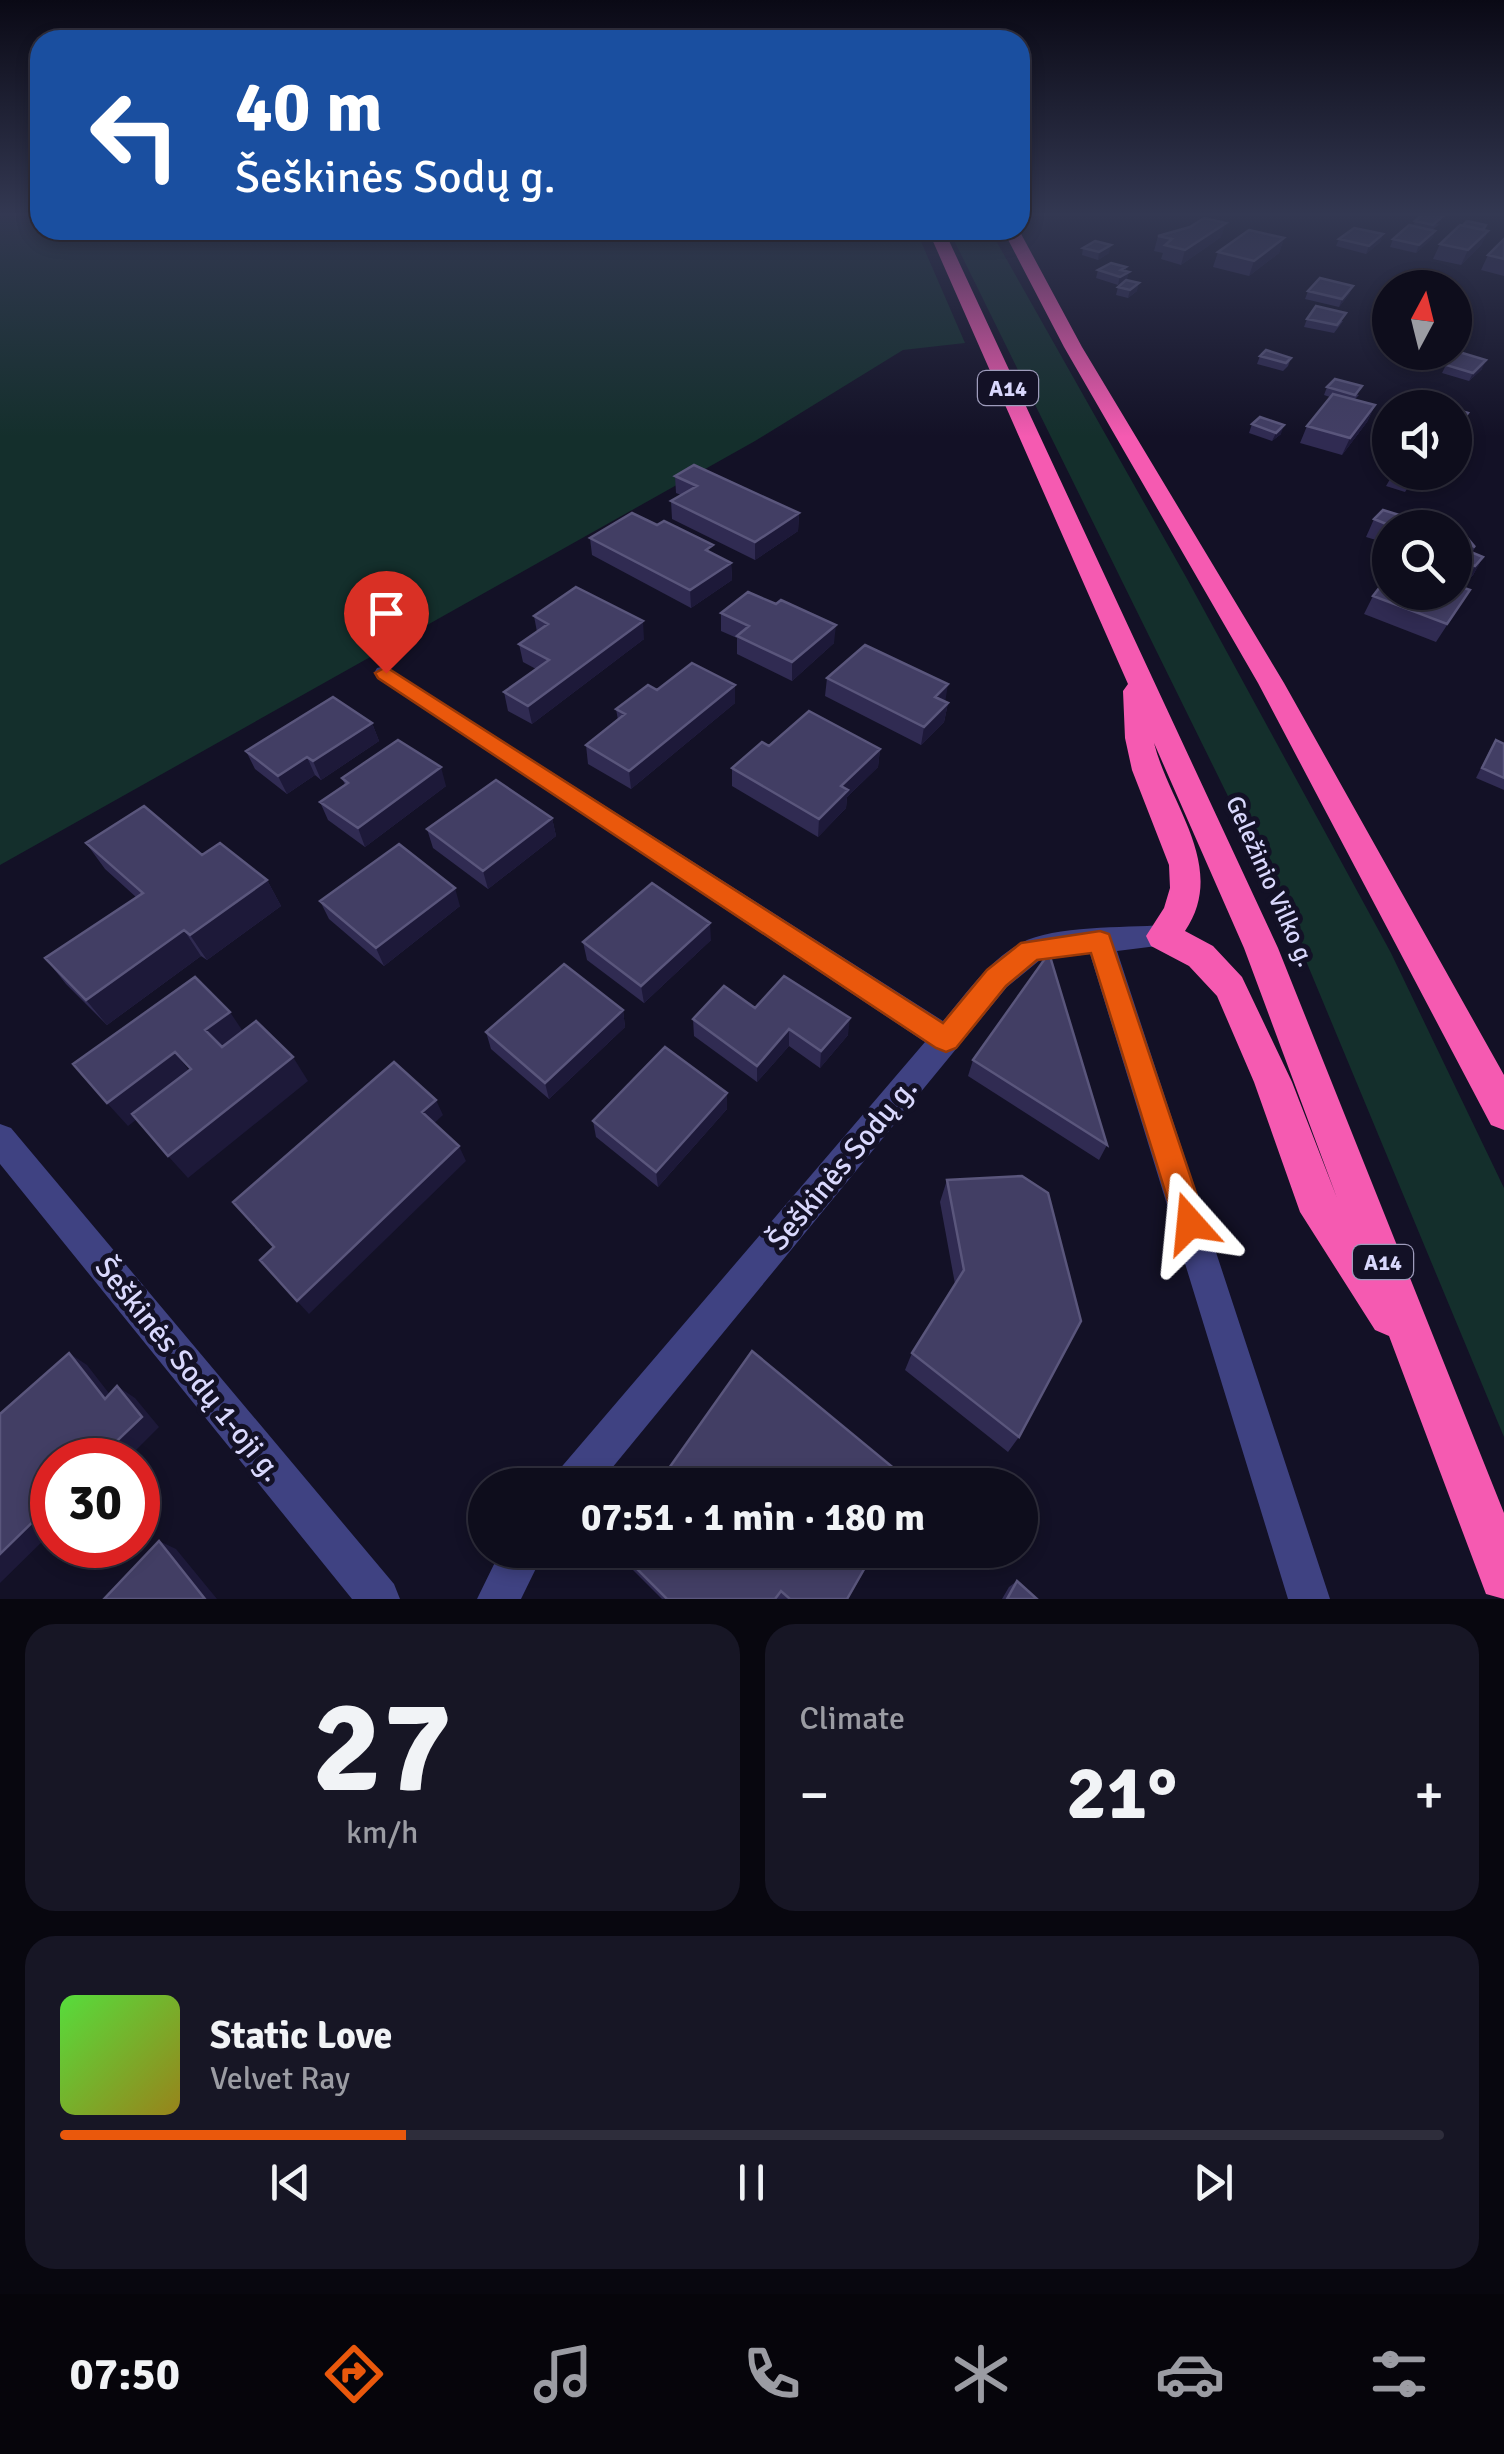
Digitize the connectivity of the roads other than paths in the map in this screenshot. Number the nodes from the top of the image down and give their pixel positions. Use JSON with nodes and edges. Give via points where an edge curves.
{"nodes":[{"id":1,"x":962,"y":288,"type":"edge"},
{"id":2,"x":1042,"y":288,"type":"edge"},
{"id":3,"x":1136,"y":672,"type":"junction"},
{"id":4,"x":386,"y":673,"type":"dead end"},
{"id":5,"x":1164,"y":936,"type":"junction"},
{"id":6,"x":1100,"y":942,"type":"junction"},
{"id":7,"x":946,"y":1040,"type":"junction"},
{"id":8,"x":1504,"y":1112,"type":"edge"},
{"id":9,"x":0,"y":1139,"type":"edge"},
{"id":10,"x":1424,"y":1368,"type":"junction"},
{"id":11,"x":586,"y":1468,"type":"edge"},
{"id":12,"x":514,"y":1568,"type":"edge"},
{"id":13,"x":1504,"y":1576,"type":"edge"},
{"id":14,"x":379,"y":1599,"type":"edge"},
{"id":15,"x":498,"y":1599,"type":"edge"},
{"id":16,"x":1309,"y":1599,"type":"edge"}],
"edges":[{"from":1,"to":3,"type":"highway","name":"Geležinio Vilko g.","number":"A14"},
{"from":2,"to":8,"type":"highway","via":[[1271,682]]},
{"from":3,"to":5,"type":"highway","via":[[1140,746],[1185,860],[1189,891],[1182,916]]},
{"from":3,"to":10,"type":"highway","name":"Geležinio Vilko g.","number":"A14","via":[[1262,948]]},
{"from":4,"to":7,"type":"street"},
{"from":5,"to":6,"type":"street","name":"Šeškinės Sodų g."},
{"from":5,"to":10,"type":"highway","via":[[1201,956],[1230,987],[1314,1198]]},
{"from":6,"to":7,"type":"street","name":"Šeškinės Sodų g.","via":[[1030,950],[997,978]]},
{"from":6,"to":16,"type":"street"},
{"from":7,"to":11,"type":"street","name":"Šeškinės Sodų g."},
{"from":9,"to":14,"type":"street","name":"Šeškinės Sodų 1-oji g."},
{"from":10,"to":13,"type":"highway","name":"Geležinio Vilko g.","number":"A14"},
{"from":12,"to":15,"type":"street"}]}
